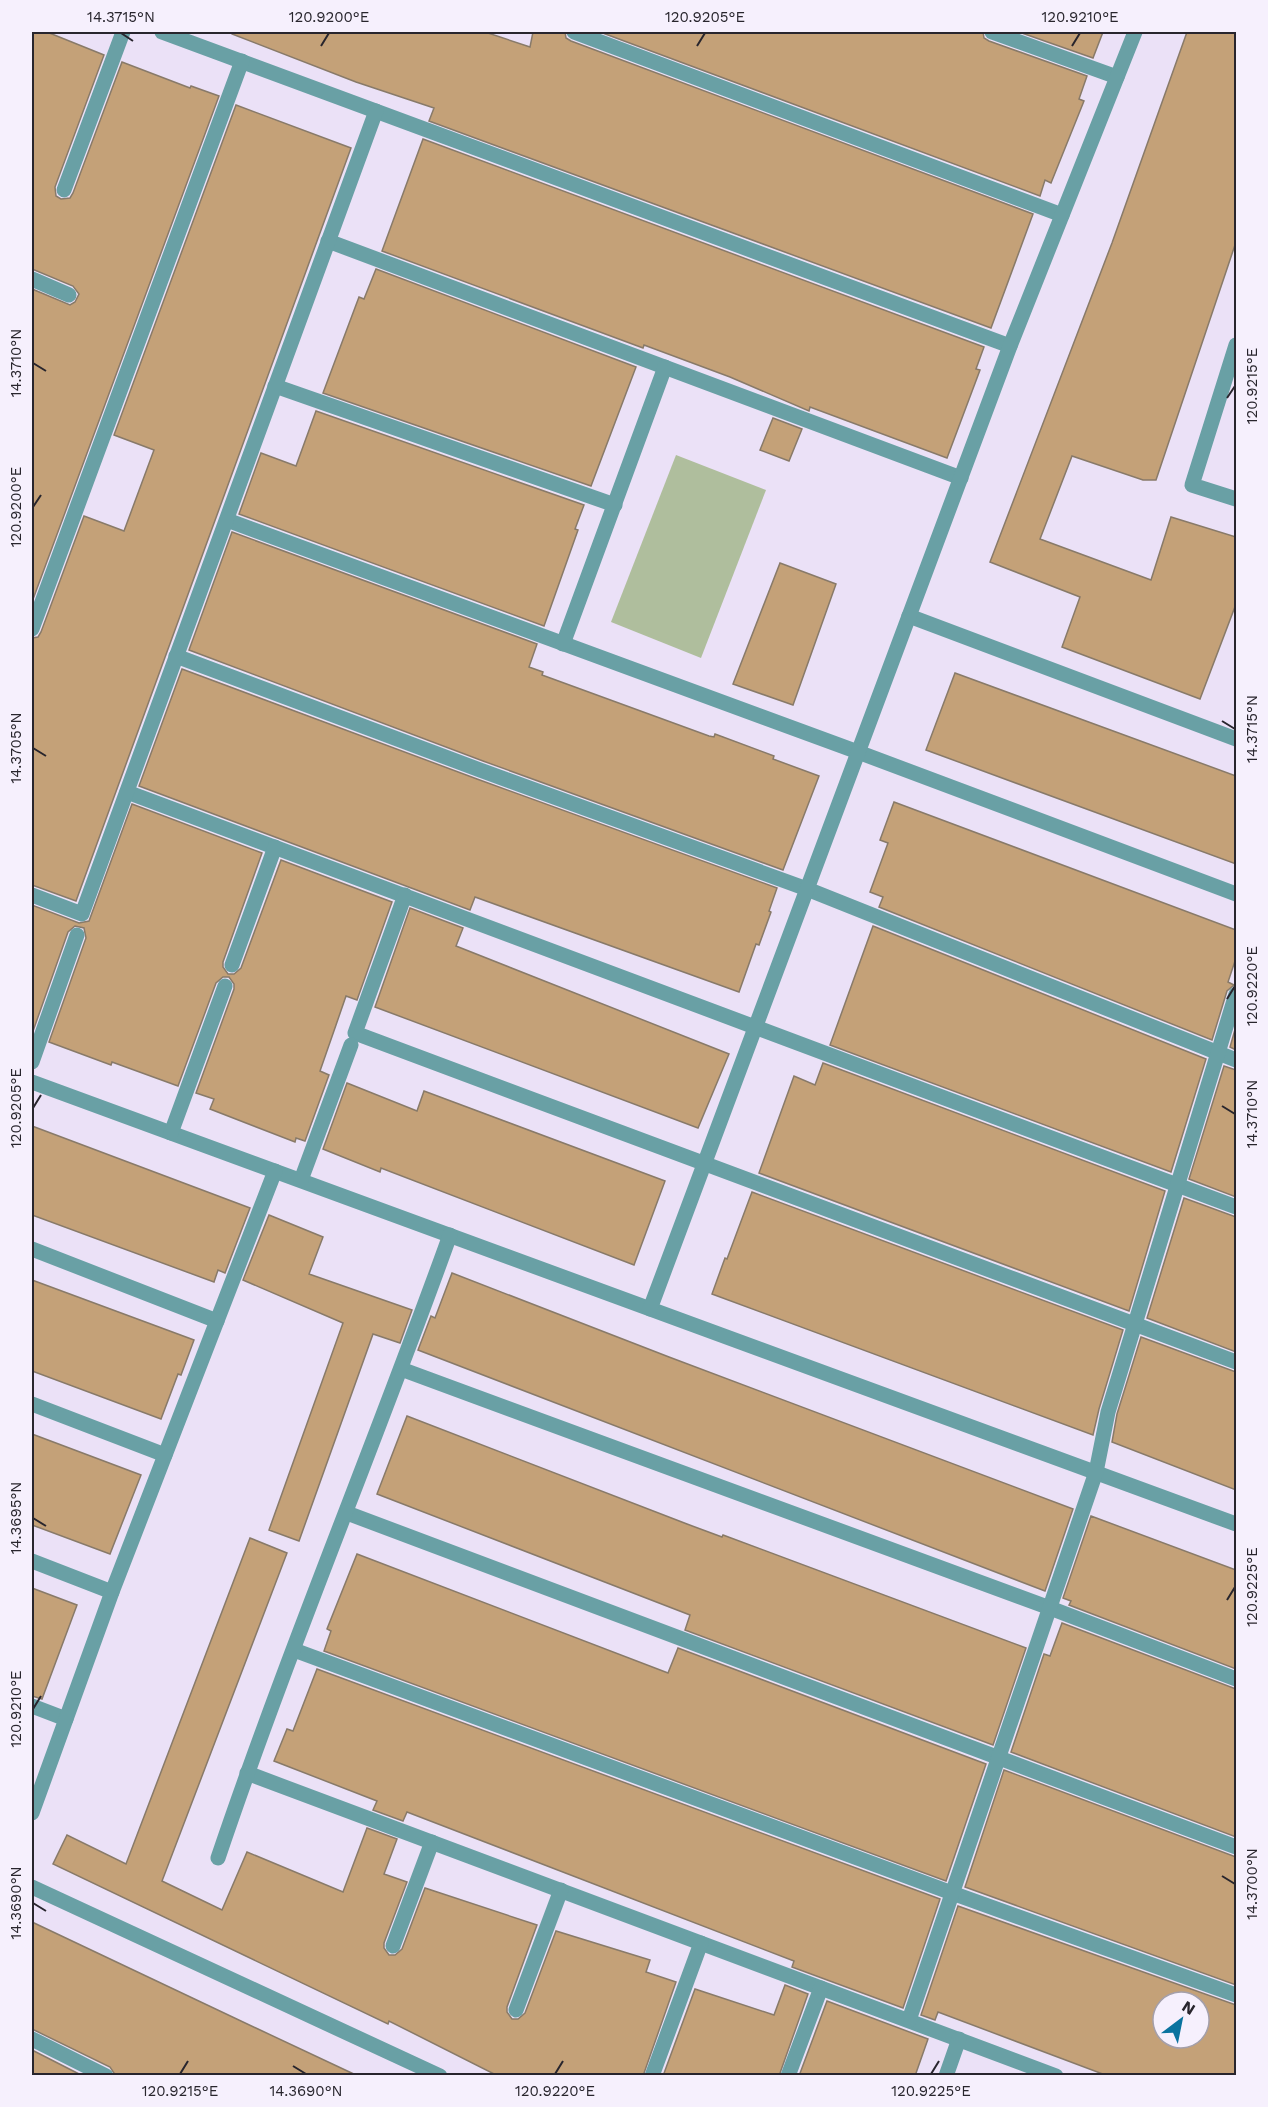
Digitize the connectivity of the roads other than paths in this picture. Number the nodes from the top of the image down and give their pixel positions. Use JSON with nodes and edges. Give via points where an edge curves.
{"nodes":[{"id":1,"x":123,"y":32,"type":"edge"},
{"id":2,"x":162,"y":32,"type":"edge"},
{"id":3,"x":574,"y":32,"type":"edge"},
{"id":4,"x":992,"y":32,"type":"edge"},
{"id":5,"x":1135,"y":32,"type":"edge"},
{"id":6,"x":242,"y":61,"type":"junction"},
{"id":7,"x":1117,"y":77,"type":"junction"},
{"id":8,"x":376,"y":111,"type":"junction"},
{"id":9,"x":64,"y":190,"type":"dead end"},
{"id":10,"x":1062,"y":215,"type":"junction"},
{"id":11,"x":328,"y":241,"type":"junction"},
{"id":12,"x":32,"y":279,"type":"edge"},
{"id":13,"x":69,"y":295,"type":"dead end"},
{"id":14,"x":1236,"y":345,"type":"edge"},
{"id":15,"x":1010,"y":346,"type":"junction"},
{"id":16,"x":665,"y":367,"type":"junction"},
{"id":17,"x":275,"y":386,"type":"junction"},
{"id":18,"x":962,"y":478,"type":"junction"},
{"id":19,"x":1236,"y":500,"type":"edge"},
{"id":20,"x":615,"y":505,"type":"junction"},
{"id":21,"x":226,"y":520,"type":"junction"},
{"id":22,"x":909,"y":616,"type":"junction"},
{"id":23,"x":32,"y":629,"type":"edge"},
{"id":24,"x":563,"y":644,"type":"junction"},
{"id":25,"x":176,"y":656,"type":"junction"},
{"id":26,"x":1236,"y":739,"type":"edge"},
{"id":27,"x":858,"y":752,"type":"junction"},
{"id":28,"x":127,"y":792,"type":"junction"},
{"id":29,"x":275,"y":847,"type":"junction"},
{"id":30,"x":807,"y":889,"type":"junction"},
{"id":31,"x":1236,"y":894,"type":"edge"},
{"id":32,"x":32,"y":895,"type":"edge"},
{"id":33,"x":405,"y":896,"type":"junction"},
{"id":34,"x":78,"y":935,"type":"dead end"},
{"id":35,"x":232,"y":965,"type":"dead end"},
{"id":36,"x":225,"y":986,"type":"dead end"},
{"id":37,"x":1236,"y":994,"type":"edge"},
{"id":38,"x":756,"y":1027,"type":"junction"},
{"id":39,"x":351,"y":1045,"type":"dead end"},
{"id":40,"x":1219,"y":1053,"type":"junction"},
{"id":41,"x":1236,"y":1060,"type":"edge"},
{"id":42,"x":32,"y":1062,"type":"edge"},
{"id":43,"x":32,"y":1082,"type":"edge"},
{"id":44,"x":171,"y":1133,"type":"junction"},
{"id":45,"x":705,"y":1162,"type":"junction"},
{"id":46,"x":275,"y":1171,"type":"junction"},
{"id":47,"x":301,"y":1180,"type":"junction"},
{"id":48,"x":1178,"y":1185,"type":"junction"},
{"id":49,"x":1236,"y":1208,"type":"edge"},
{"id":50,"x":450,"y":1235,"type":"junction"},
{"id":51,"x":32,"y":1249,"type":"edge"},
{"id":52,"x":650,"y":1309,"type":"junction"},
{"id":53,"x":217,"y":1321,"type":"junction"},
{"id":54,"x":1135,"y":1324,"type":"junction"},
{"id":55,"x":1236,"y":1362,"type":"edge"},
{"id":56,"x":401,"y":1369,"type":"junction"},
{"id":57,"x":32,"y":1404,"type":"edge"},
{"id":58,"x":165,"y":1455,"type":"junction"},
{"id":59,"x":1096,"y":1472,"type":"junction"},
{"id":60,"x":347,"y":1513,"type":"junction"},
{"id":61,"x":1236,"y":1524,"type":"edge"},
{"id":62,"x":32,"y":1561,"type":"edge"},
{"id":63,"x":112,"y":1592,"type":"junction"},
{"id":64,"x":1050,"y":1608,"type":"junction"},
{"id":65,"x":294,"y":1650,"type":"junction"},
{"id":66,"x":1236,"y":1679,"type":"edge"},
{"id":67,"x":32,"y":1706,"type":"edge"},
{"id":68,"x":66,"y":1719,"type":"junction"},
{"id":69,"x":999,"y":1758,"type":"junction"},
{"id":70,"x":247,"y":1773,"type":"junction"},
{"id":71,"x":32,"y":1813,"type":"edge"},
{"id":72,"x":432,"y":1842,"type":"junction"},
{"id":73,"x":1236,"y":1847,"type":"edge"},
{"id":74,"x":218,"y":1858,"type":"dead end"},
{"id":75,"x":32,"y":1887,"type":"edge"},
{"id":76,"x":561,"y":1890,"type":"junction"},
{"id":77,"x":952,"y":1893,"type":"junction"},
{"id":78,"x":701,"y":1943,"type":"junction"},
{"id":79,"x":393,"y":1946,"type":"dead end"},
{"id":80,"x":821,"y":1988,"type":"junction"},
{"id":81,"x":1236,"y":1995,"type":"edge"},
{"id":82,"x":516,"y":2010,"type":"dead end"},
{"id":83,"x":909,"y":2020,"type":"junction"},
{"id":84,"x":32,"y":2039,"type":"edge"},
{"id":85,"x":959,"y":2039,"type":"junction"},
{"id":86,"x":103,"y":2075,"type":"edge"},
{"id":87,"x":440,"y":2076,"type":"edge"},
{"id":88,"x":652,"y":2076,"type":"edge"},
{"id":89,"x":788,"y":2076,"type":"edge"},
{"id":90,"x":946,"y":2076,"type":"edge"},
{"id":91,"x":1056,"y":2076,"type":"edge"}],
"edges":[{"from":1,"to":9,"type":"street"},
{"from":2,"to":6,"type":"street"},
{"from":3,"to":10,"type":"street"},
{"from":4,"to":7,"type":"street"},
{"from":5,"to":7,"type":"street"},
{"from":6,"to":8,"type":"street"},
{"from":6,"to":23,"type":"street"},
{"from":7,"to":10,"type":"street"},
{"from":8,"to":11,"type":"street"},
{"from":8,"to":15,"type":"street"},
{"from":10,"to":15,"type":"street"},
{"from":11,"to":16,"type":"street"},
{"from":11,"to":17,"type":"street"},
{"from":12,"to":13,"type":"street"},
{"from":14,"to":19,"type":"street","via":[[1192,485]]},
{"from":15,"to":18,"type":"street"},
{"from":16,"to":18,"type":"street"},
{"from":16,"to":20,"type":"street"},
{"from":17,"to":20,"type":"street"},
{"from":17,"to":21,"type":"street"},
{"from":18,"to":22,"type":"street"},
{"from":20,"to":24,"type":"street"},
{"from":21,"to":24,"type":"street"},
{"from":21,"to":25,"type":"street"},
{"from":22,"to":26,"type":"street"},
{"from":22,"to":27,"type":"street"},
{"from":24,"to":27,"type":"street"},
{"from":25,"to":28,"type":"street"},
{"from":25,"to":30,"type":"street"},
{"from":27,"to":30,"type":"street"},
{"from":27,"to":31,"type":"street"},
{"from":28,"to":29,"type":"street"},
{"from":28,"to":32,"type":"street","via":[[82,914]]},
{"from":29,"to":33,"type":"street"},
{"from":29,"to":35,"type":"street"},
{"from":30,"to":38,"type":"street"},
{"from":30,"to":40,"type":"street"},
{"from":33,"to":38,"type":"street"},
{"from":33,"to":45,"type":"street","via":[[355,1033]]},
{"from":34,"to":42,"type":"street"},
{"from":36,"to":44,"type":"street"},
{"from":37,"to":40,"type":"street"},
{"from":38,"to":45,"type":"street"},
{"from":38,"to":48,"type":"street"},
{"from":39,"to":47,"type":"street"},
{"from":40,"to":41,"type":"street"},
{"from":40,"to":48,"type":"street"},
{"from":43,"to":44,"type":"street"},
{"from":44,"to":46,"type":"street"},
{"from":45,"to":52,"type":"street"},
{"from":45,"to":54,"type":"street"},
{"from":46,"to":47,"type":"street"},
{"from":46,"to":53,"type":"street"},
{"from":47,"to":50,"type":"street"},
{"from":48,"to":49,"type":"street"},
{"from":48,"to":54,"type":"street"},
{"from":50,"to":52,"type":"street"},
{"from":50,"to":56,"type":"street"},
{"from":51,"to":53,"type":"street"},
{"from":52,"to":59,"type":"street"},
{"from":53,"to":58,"type":"street"},
{"from":54,"to":55,"type":"street"},
{"from":54,"to":59,"type":"street","via":[[1108,1412]]},
{"from":56,"to":60,"type":"street"},
{"from":56,"to":64,"type":"street"},
{"from":57,"to":58,"type":"street"},
{"from":58,"to":63,"type":"street"},
{"from":59,"to":61,"type":"street"},
{"from":59,"to":64,"type":"street"},
{"from":60,"to":65,"type":"street"},
{"from":60,"to":69,"type":"street"},
{"from":62,"to":63,"type":"street"},
{"from":63,"to":68,"type":"street"},
{"from":64,"to":66,"type":"street"},
{"from":64,"to":69,"type":"street"},
{"from":65,"to":70,"type":"street"},
{"from":65,"to":77,"type":"street"},
{"from":67,"to":68,"type":"street"},
{"from":68,"to":71,"type":"street"},
{"from":69,"to":73,"type":"street"},
{"from":69,"to":77,"type":"street"},
{"from":70,"to":72,"type":"street"},
{"from":70,"to":74,"type":"street"},
{"from":72,"to":76,"type":"street"},
{"from":72,"to":79,"type":"street"},
{"from":75,"to":87,"type":"street"},
{"from":76,"to":78,"type":"street"},
{"from":76,"to":82,"type":"street"},
{"from":77,"to":81,"type":"street"},
{"from":77,"to":83,"type":"street"},
{"from":78,"to":80,"type":"street"},
{"from":78,"to":88,"type":"street"},
{"from":80,"to":83,"type":"street"},
{"from":80,"to":89,"type":"street"},
{"from":83,"to":85,"type":"street"},
{"from":84,"to":86,"type":"street"},
{"from":85,"to":90,"type":"street"},
{"from":85,"to":91,"type":"street"}]}
